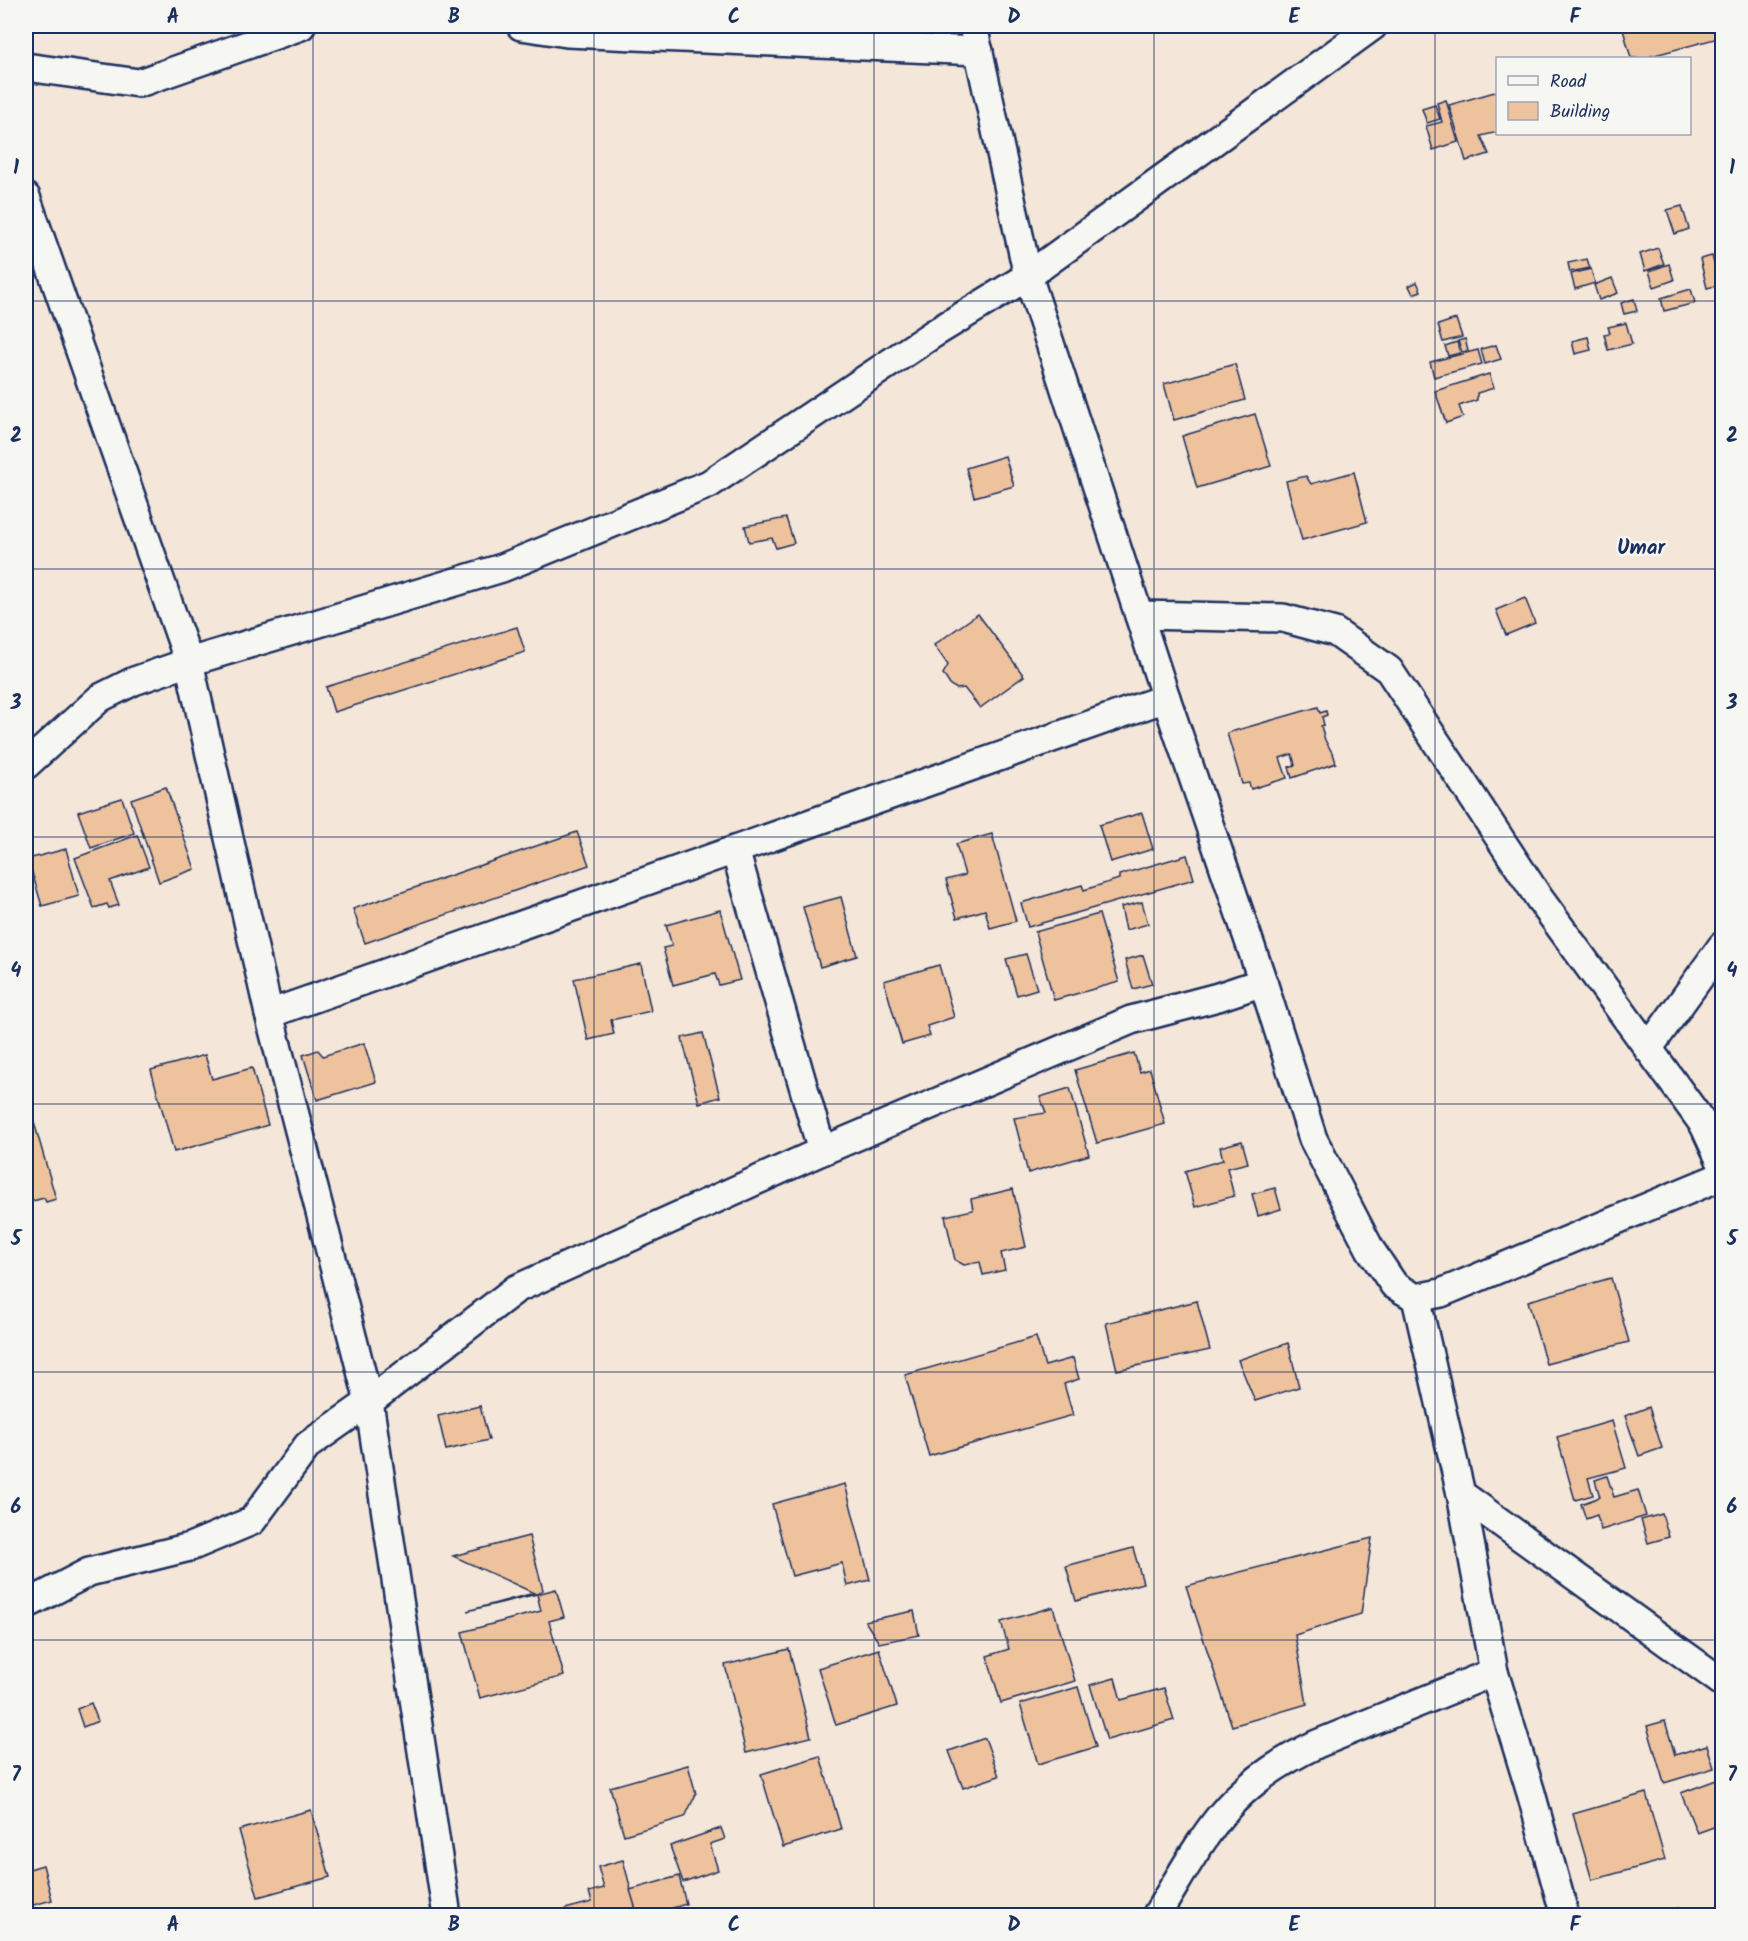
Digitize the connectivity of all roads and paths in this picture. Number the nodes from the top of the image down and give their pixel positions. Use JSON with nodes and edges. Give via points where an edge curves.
{"nodes":[{"id":1,"x":296,"y":26,"type":"edge"},
{"id":2,"x":521,"y":26,"type":"edge"},
{"id":3,"x":973,"y":26,"type":"edge"},
{"id":4,"x":1373,"y":26,"type":"edge"},
{"id":5,"x":978,"y":51,"type":"junction"},
{"id":6,"x":26,"y":67,"type":"edge"},
{"id":7,"x":26,"y":197,"type":"edge"},
{"id":8,"x":1028,"y":276,"type":"junction"},
{"id":9,"x":1139,"y":615,"type":"junction"},
{"id":10,"x":189,"y":662,"type":"junction"},
{"id":11,"x":1166,"y":698,"type":"junction"},
{"id":12,"x":26,"y":765,"type":"edge"},
{"id":13,"x":735,"y":850,"type":"junction"},
{"id":14,"x":1722,"y":946,"type":"edge"},
{"id":15,"x":1263,"y":982,"type":"junction"},
{"id":16,"x":269,"y":1014,"type":"junction"},
{"id":17,"x":1648,"y":1049,"type":"junction"},
{"id":18,"x":822,"y":1151,"type":"junction"},
{"id":19,"x":1722,"y":1164,"type":"edge"},
{"id":20,"x":1722,"y":1176,"type":"edge"},
{"id":21,"x":1416,"y":1298,"type":"junction"},
{"id":22,"x":369,"y":1402,"type":"junction"},
{"id":23,"x":1461,"y":1494,"type":"junction"},
{"id":24,"x":26,"y":1605,"type":"edge"},
{"id":25,"x":1494,"y":1672,"type":"junction"},
{"id":26,"x":1722,"y":1682,"type":"edge"},
{"id":27,"x":447,"y":1916,"type":"edge"},
{"id":28,"x":1156,"y":1916,"type":"edge"},
{"id":29,"x":1565,"y":1916,"type":"edge"}],
"edges":[{"from":1,"to":6,"type":"street","via":[[139,83]]},
{"from":2,"to":5,"type":"street","via":[[567,33]]},
{"from":3,"to":5,"type":"street"},
{"from":4,"to":8,"type":"street"},
{"from":5,"to":8,"type":"street"},
{"from":7,"to":10,"type":"street"},
{"from":8,"to":9,"type":"street"},
{"from":8,"to":10,"type":"street","via":[[933,334],[709,484],[502,568]]},
{"from":9,"to":11,"type":"street"},
{"from":9,"to":17,"type":"street","via":[[1283,618],[1335,632],[1389,670],[1539,898]]},
{"from":10,"to":12,"type":"street","via":[[134,681],[100,698]]},
{"from":10,"to":16,"type":"street"},
{"from":11,"to":13,"type":"street"},
{"from":11,"to":15,"type":"street"},
{"from":13,"to":16,"type":"street"},
{"from":13,"to":18,"type":"street"},
{"from":14,"to":17,"type":"street"},
{"from":15,"to":18,"type":"street","via":[[1131,1020]]},
{"from":15,"to":21,"type":"street","via":[[1313,1139],[1370,1249],[1394,1285]]},
{"from":16,"to":22,"type":"street"},
{"from":17,"to":19,"type":"street","via":[[1704,1125]]},
{"from":18,"to":22,"type":"street","via":[[516,1289]]},
{"from":20,"to":21,"type":"street","via":[[1441,1293]]},
{"from":21,"to":23,"type":"street"},
{"from":22,"to":24,"type":"street","via":[[308,1445],[252,1521],[190,1547],[89,1572]]},
{"from":22,"to":27,"type":"street"},
{"from":23,"to":25,"type":"street"},
{"from":23,"to":26,"type":"street"},
{"from":25,"to":28,"type":"street","via":[[1317,1744],[1266,1773],[1222,1813]]},
{"from":25,"to":29,"type":"street"}]}
